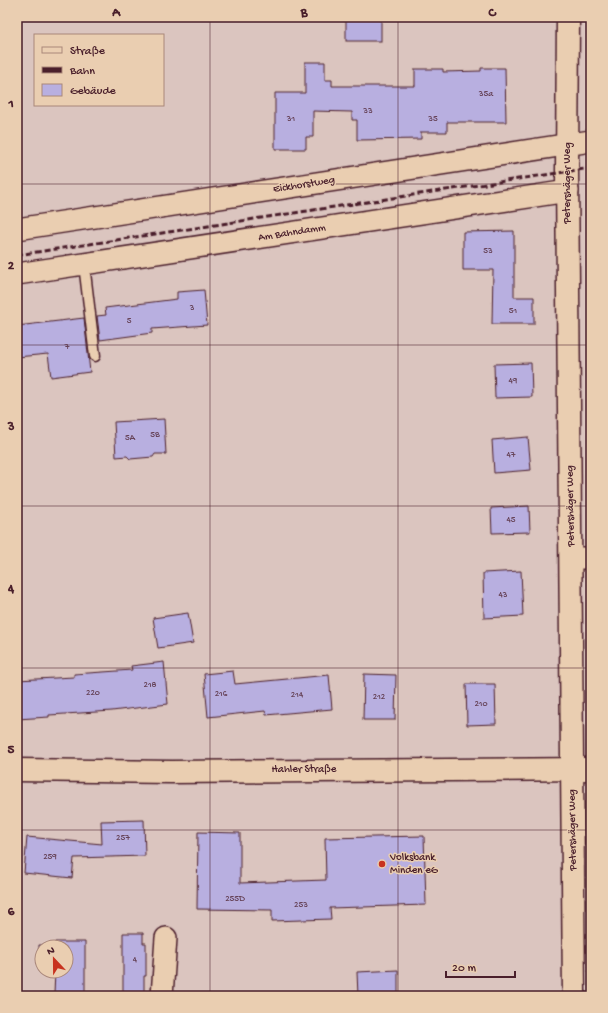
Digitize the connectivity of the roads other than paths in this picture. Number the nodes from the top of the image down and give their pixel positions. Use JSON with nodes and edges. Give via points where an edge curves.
{"nodes":[{"id":1,"x":568,"y":17,"type":"edge"},
{"id":2,"x":591,"y":141,"type":"edge"},
{"id":3,"x":568,"y":144,"type":"junction"},
{"id":4,"x":568,"y":191,"type":"junction"},
{"id":5,"x":17,"y":229,"type":"edge"},
{"id":6,"x":84,"y":264,"type":"junction"},
{"id":7,"x":17,"y":274,"type":"edge"},
{"id":8,"x":95,"y":356,"type":"dead end"},
{"id":9,"x":581,"y":558,"type":"edge"},
{"id":10,"x":582,"y":769,"type":"edge"},
{"id":11,"x":17,"y":770,"type":"edge"},
{"id":12,"x":166,"y":938,"type":"dead end"},
{"id":13,"x":162,"y":996,"type":"edge"},
{"id":14,"x":574,"y":996,"type":"edge"}],
"edges":[{"from":1,"to":3,"type":"street","name":"Petershäger Weg"},
{"from":2,"to":3,"type":"street","name":"Eickhorstweg"},
{"from":3,"to":4,"type":"street","name":"Petershäger Weg"},
{"from":3,"to":5,"type":"street","name":"Eickhorstweg"},
{"from":4,"to":6,"type":"street","name":"Am Bahndamm"},
{"from":4,"to":9,"type":"street","name":"Petershäger Weg"},
{"from":6,"to":7,"type":"street","name":"Am Bahndamm"},
{"from":6,"to":8,"type":"lane"},
{"from":9,"to":10,"type":"street","name":"Petershäger Weg"},
{"from":10,"to":11,"type":"street","name":"Hahler Straße","via":[[172,772]]},
{"from":10,"to":14,"type":"street","name":"Petershäger Weg"},
{"from":12,"to":13,"type":"street"}]}
